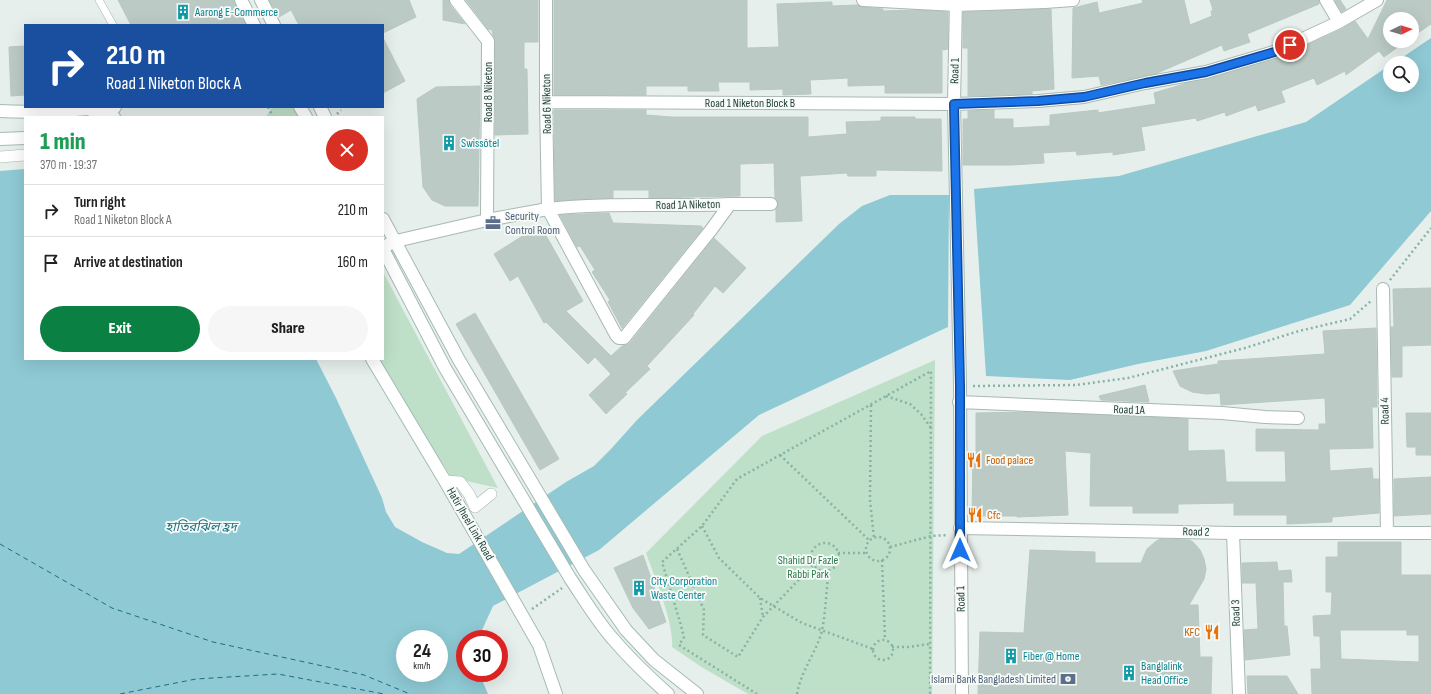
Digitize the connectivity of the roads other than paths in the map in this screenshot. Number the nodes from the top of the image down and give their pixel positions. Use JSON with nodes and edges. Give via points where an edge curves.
{"nodes":[{"id":1,"x":99,"y":0,"type":"edge"},
{"id":2,"x":241,"y":0,"type":"edge"},
{"id":3,"x":262,"y":0,"type":"edge"},
{"id":4,"x":456,"y":0,"type":"edge"},
{"id":5,"x":546,"y":0,"type":"edge"},
{"id":6,"x":863,"y":0,"type":"edge"},
{"id":7,"x":1073,"y":0,"type":"edge"},
{"id":8,"x":1326,"y":0,"type":"edge"},
{"id":9,"x":1377,"y":0,"type":"edge"},
{"id":10,"x":956,"y":2,"type":"edge"},
{"id":11,"x":1339,"y":22,"type":"junction"},
{"id":12,"x":113,"y":24,"type":"edge"},
{"id":13,"x":253,"y":24,"type":"edge"},
{"id":14,"x":274,"y":24,"type":"edge"},
{"id":15,"x":546,"y":102,"type":"junction"},
{"id":16,"x":954,"y":104,"type":"junction"},
{"id":17,"x":104,"y":108,"type":"edge"},
{"id":18,"x":81,"y":110,"type":"junction"},
{"id":19,"x":0,"y":111,"type":"edge"},
{"id":20,"x":109,"y":116,"type":"edge"},
{"id":21,"x":24,"y":138,"type":"edge"},
{"id":22,"x":0,"y":139,"type":"edge"},
{"id":23,"x":24,"y":155,"type":"edge"},
{"id":24,"x":0,"y":157,"type":"edge"},
{"id":25,"x":730,"y":204,"type":"junction"},
{"id":26,"x":771,"y":204,"type":"dead end"},
{"id":27,"x":548,"y":208,"type":"junction"},
{"id":28,"x":487,"y":220,"type":"junction"},
{"id":29,"x":384,"y":221,"type":"edge"},
{"id":30,"x":396,"y":241,"type":"junction"},
{"id":31,"x":384,"y":247,"type":"edge"},
{"id":32,"x":384,"y":250,"type":"edge"},
{"id":33,"x":1383,"y":289,"type":"road end"},
{"id":34,"x":373,"y":360,"type":"edge"},
{"id":35,"x":959,"y":402,"type":"junction"},
{"id":36,"x":1298,"y":418,"type":"dead end"},
{"id":37,"x":445,"y":482,"type":"junction"},
{"id":38,"x":491,"y":494,"type":"dead end"},
{"id":39,"x":960,"y":531,"type":"junction"},
{"id":40,"x":1233,"y":532,"type":"junction"},
{"id":41,"x":1387,"y":533,"type":"junction"},
{"id":42,"x":1431,"y":533,"type":"edge"},
{"id":43,"x":682,"y":690,"type":"edge"},
{"id":44,"x":556,"y":694,"type":"edge"},
{"id":45,"x":668,"y":694,"type":"edge"},
{"id":46,"x":697,"y":694,"type":"edge"},
{"id":47,"x":962,"y":694,"type":"edge"},
{"id":48,"x":1239,"y":694,"type":"edge"}],
"edges":[{"from":1,"to":12,"type":"lane"},
{"from":2,"to":13,"type":"street"},
{"from":3,"to":14,"type":"street"},
{"from":4,"to":28,"type":"street","name":"Road 8 Niketon","via":[[488,41]]},
{"from":5,"to":15,"type":"street","name":"Road 6 Niketon"},
{"from":6,"to":10,"type":"street"},
{"from":7,"to":10,"type":"street"},
{"from":8,"to":11,"type":"street"},
{"from":9,"to":11,"type":"street","name":"Road 1 Niketon Block B"},
{"from":10,"to":16,"type":"street","name":"Road 1"},
{"from":11,"to":16,"type":"street","name":"Road 1 Niketon Block B","via":[[1278,51],[1206,72],[1084,97]]},
{"from":15,"to":16,"type":"street","name":"Road 1 Niketon Block B"},
{"from":15,"to":27,"type":"street","name":"Road 6 Niketon"},
{"from":16,"to":35,"type":"street","name":"Road 1"},
{"from":17,"to":18,"type":"street"},
{"from":18,"to":19,"type":"street"},
{"from":18,"to":20,"type":"street"},
{"from":21,"to":22,"type":"street"},
{"from":23,"to":24,"type":"street"},
{"from":25,"to":26,"type":"street"},
{"from":25,"to":27,"type":"street","name":"Road 1A Niketon"},
{"from":25,"to":27,"type":"street","name":"Road 1A Niketon","via":[[624,338],[616,335]]},
{"from":27,"to":28,"type":"street","name":"Road 1A Niketon"},
{"from":28,"to":30,"type":"street","name":"Road 1A Niketon"},
{"from":29,"to":30,"type":"street"},
{"from":30,"to":31,"type":"street","name":"Road 1A Niketon"},
{"from":30,"to":43,"type":"street","via":[[459,360],[584,570],[626,630]]},
{"from":32,"to":45,"type":"street","via":[[446,368],[572,581],[612,639]]},
{"from":33,"to":41,"type":"street","name":"Road 4"},
{"from":34,"to":37,"type":"street","name":"Hatir Jheel Link Road"},
{"from":35,"to":36,"type":"street","name":"Road 1A"},
{"from":35,"to":39,"type":"street","name":"Road 1"},
{"from":37,"to":38,"type":"street","via":[[460,482],[475,507]]},
{"from":37,"to":44,"type":"street","name":"Hatir Jheel Link Road","via":[[539,645]]},
{"from":39,"to":40,"type":"street","name":"Road 2"},
{"from":39,"to":47,"type":"street","name":"Road 1"},
{"from":40,"to":41,"type":"street","name":"Road 2"},
{"from":40,"to":48,"type":"street","name":"Road 3"},
{"from":41,"to":42,"type":"street","name":"Road 2"},
{"from":43,"to":46,"type":"street"}]}
